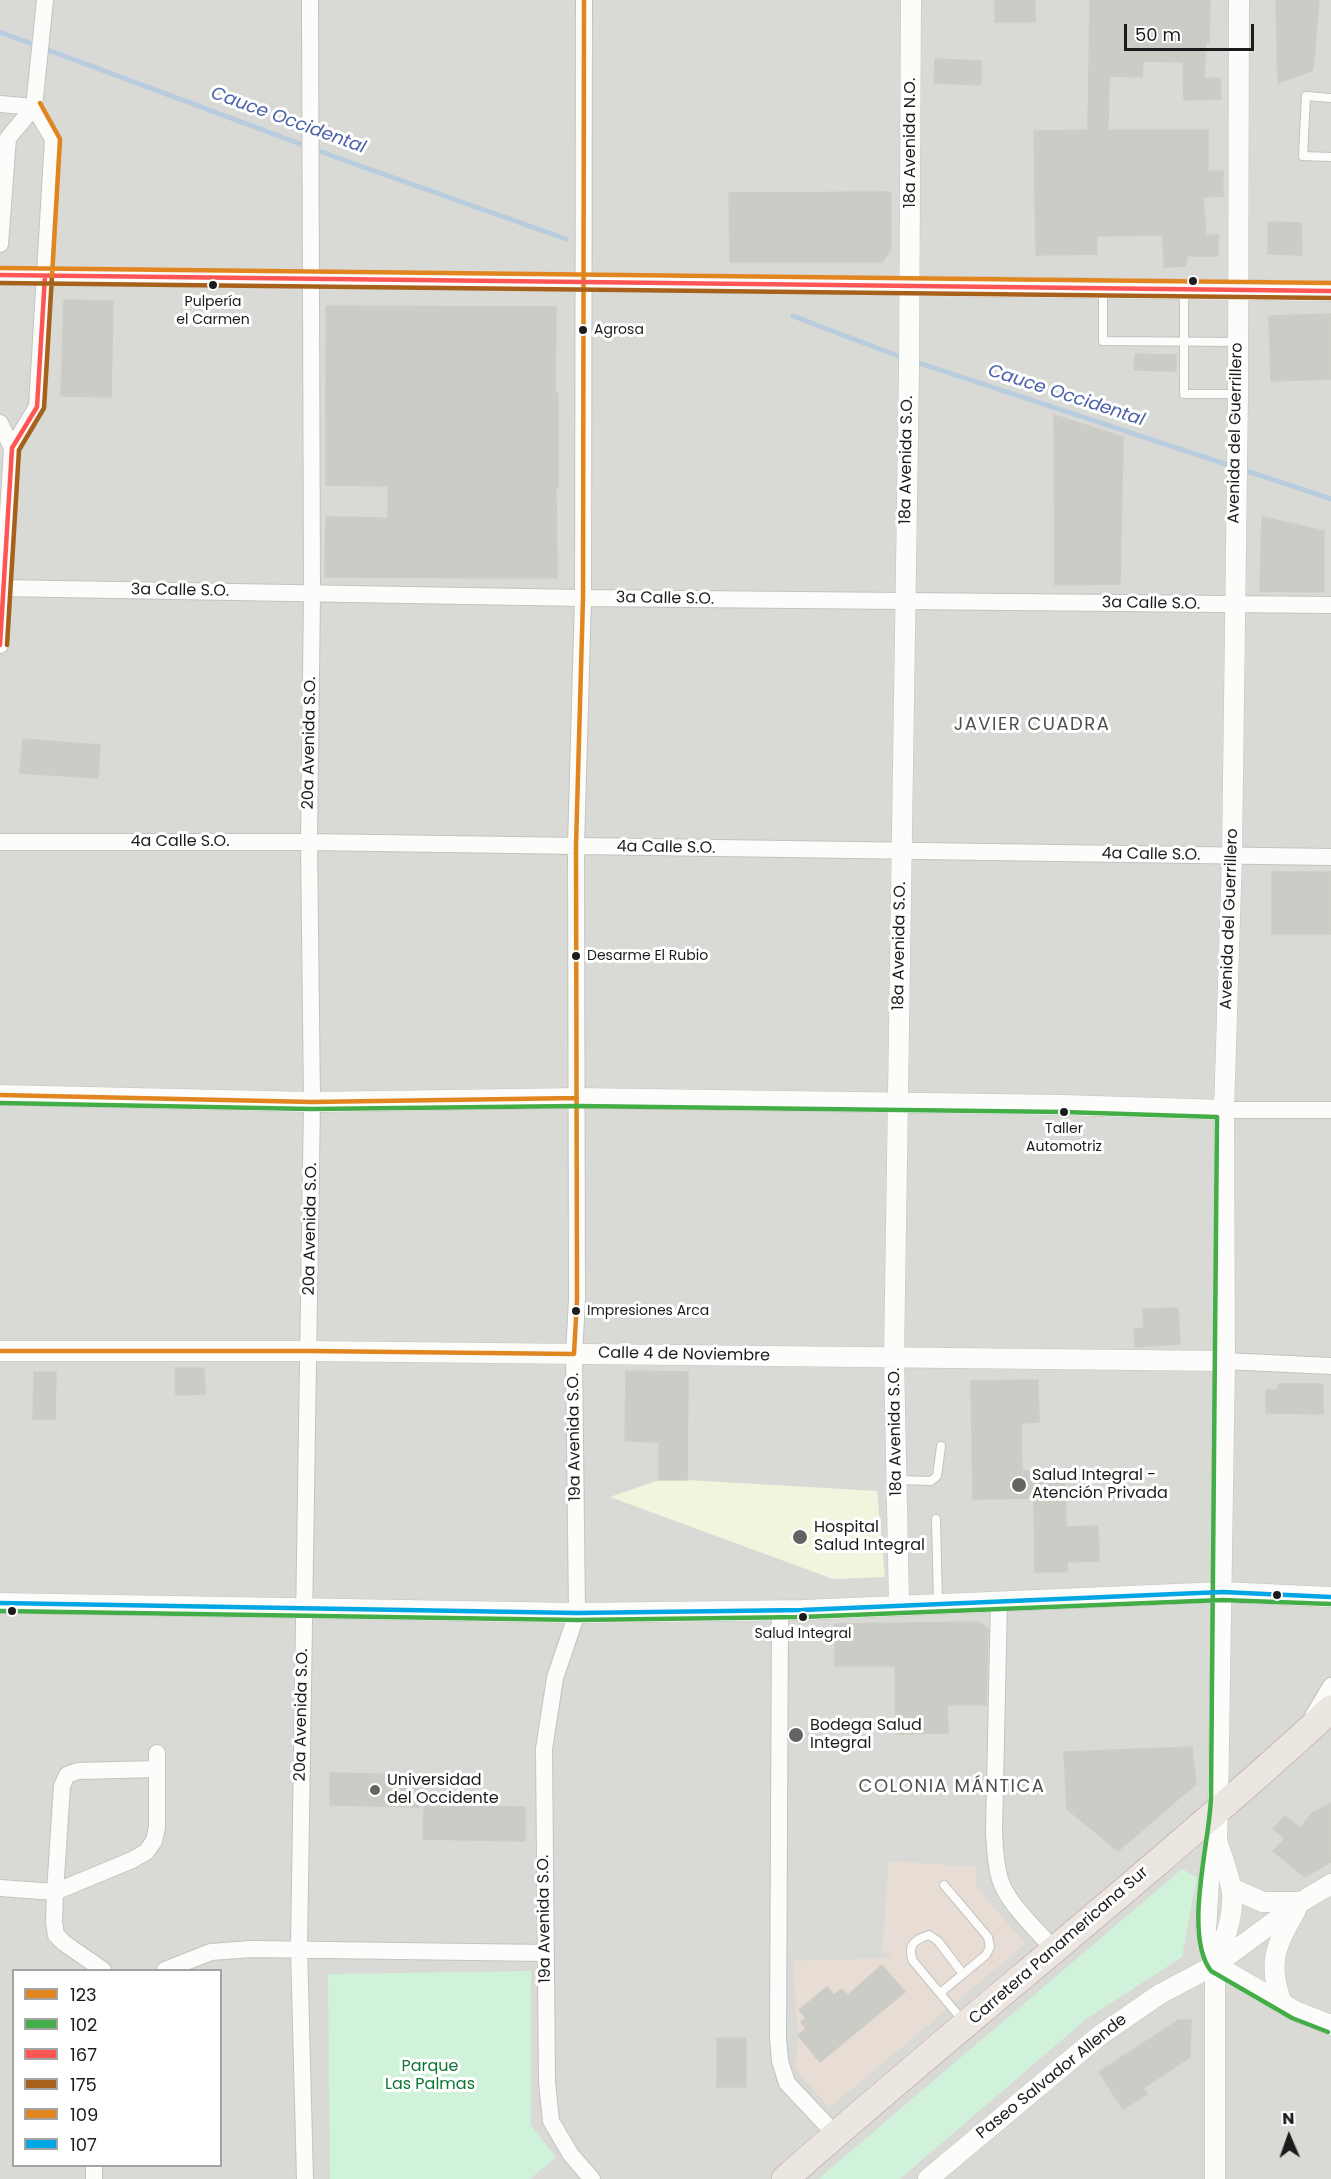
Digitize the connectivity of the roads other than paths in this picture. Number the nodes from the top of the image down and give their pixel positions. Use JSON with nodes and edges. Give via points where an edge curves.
{"nodes":[{"id":1,"x":45,"y":0,"type":"edge"},
{"id":2,"x":310,"y":0,"type":"edge"},
{"id":3,"x":584,"y":0,"type":"edge"},
{"id":4,"x":911,"y":0,"type":"edge"},
{"id":5,"x":1239,"y":0,"type":"edge"},
{"id":6,"x":1331,"y":98,"type":"edge"},
{"id":7,"x":0,"y":104,"type":"edge"},
{"id":8,"x":34,"y":107,"type":"junction"},
{"id":9,"x":1331,"y":157,"type":"edge"},
{"id":10,"x":0,"y":244,"type":"edge"},
{"id":11,"x":0,"y":275,"type":"edge"},
{"id":12,"x":45,"y":276,"type":"junction"},
{"id":13,"x":312,"y":279,"type":"junction"},
{"id":14,"x":582,"y":282,"type":"junction"},
{"id":15,"x":910,"y":286,"type":"junction"},
{"id":16,"x":1103,"y":288,"type":"junction"},
{"id":17,"x":1184,"y":289,"type":"junction"},
{"id":18,"x":1239,"y":290,"type":"junction"},
{"id":19,"x":1331,"y":291,"type":"edge"},
{"id":20,"x":1184,"y":342,"type":"junction"},
{"id":21,"x":1238,"y":342,"type":"junction"},
{"id":22,"x":1238,"y":394,"type":"junction"},
{"id":23,"x":0,"y":423,"type":"edge"},
{"id":24,"x":12,"y":448,"type":"junction"},
{"id":25,"x":2,"y":588,"type":"edge"},
{"id":26,"x":312,"y":593,"type":"junction"},
{"id":27,"x":582,"y":598,"type":"junction"},
{"id":28,"x":905,"y":602,"type":"junction"},
{"id":29,"x":1234,"y":605,"type":"junction"},
{"id":30,"x":1331,"y":605,"type":"edge"},
{"id":31,"x":0,"y":645,"type":"edge"},
{"id":32,"x":0,"y":842,"type":"edge"},
{"id":33,"x":309,"y":842,"type":"junction"},
{"id":34,"x":576,"y":846,"type":"junction"},
{"id":35,"x":901,"y":851,"type":"junction"},
{"id":36,"x":1232,"y":856,"type":"junction"},
{"id":37,"x":1331,"y":857,"type":"edge"},
{"id":38,"x":0,"y":1095,"type":"edge"},
{"id":39,"x":577,"y":1098,"type":"junction"},
{"id":40,"x":312,"y":1102,"type":"junction"},
{"id":41,"x":898,"y":1103,"type":"junction"},
{"id":42,"x":1224,"y":1110,"type":"junction"},
{"id":43,"x":1331,"y":1110,"type":"edge"},
{"id":44,"x":0,"y":1351,"type":"edge"},
{"id":45,"x":309,"y":1351,"type":"junction"},
{"id":46,"x":574,"y":1354,"type":"junction"},
{"id":47,"x":894,"y":1357,"type":"junction"},
{"id":48,"x":1225,"y":1362,"type":"junction"},
{"id":49,"x":1331,"y":1366,"type":"edge"},
{"id":50,"x":941,"y":1446,"type":"dead end"},
{"id":51,"x":896,"y":1479,"type":"junction"},
{"id":52,"x":936,"y":1519,"type":"dead end"},
{"id":53,"x":1222,"y":1592,"type":"junction"},
{"id":54,"x":1331,"y":1598,"type":"edge"},
{"id":55,"x":999,"y":1600,"type":"junction"},
{"id":56,"x":0,"y":1603,"type":"edge"},
{"id":57,"x":938,"y":1604,"type":"junction"},
{"id":58,"x":899,"y":1606,"type":"junction"},
{"id":59,"x":304,"y":1608,"type":"junction"},
{"id":60,"x":780,"y":1610,"type":"junction"},
{"id":61,"x":577,"y":1613,"type":"junction"},
{"id":62,"x":1331,"y":1686,"type":"edge"},
{"id":63,"x":1331,"y":1709,"type":"edge"},
{"id":64,"x":1298,"y":1741,"type":"junction"},
{"id":65,"x":1218,"y":1810,"type":"junction"},
{"id":66,"x":1216,"y":1838,"type":"junction"},
{"id":67,"x":1331,"y":1884,"type":"edge"},
{"id":68,"x":944,"y":1886,"type":"dead end"},
{"id":69,"x":0,"y":1888,"type":"edge"},
{"id":70,"x":1231,"y":1888,"type":"junction"},
{"id":71,"x":55,"y":1892,"type":"junction"},
{"id":72,"x":1301,"y":1902,"type":"junction"},
{"id":73,"x":299,"y":1948,"type":"junction"},
{"id":74,"x":1054,"y":1950,"type":"junction"},
{"id":75,"x":546,"y":1953,"type":"junction"},
{"id":76,"x":1215,"y":1965,"type":"junction"},
{"id":77,"x":100,"y":1969,"type":"edge"},
{"id":78,"x":170,"y":1969,"type":"edge"},
{"id":79,"x":963,"y":1974,"type":"junction"},
{"id":80,"x":940,"y":1993,"type":"junction"},
{"id":81,"x":1283,"y":2005,"type":"junction"},
{"id":82,"x":967,"y":2025,"type":"junction"},
{"id":83,"x":1331,"y":2025,"type":"edge"},
{"id":84,"x":835,"y":2134,"type":"junction"},
{"id":85,"x":304,"y":2179,"type":"edge"},
{"id":86,"x":592,"y":2179,"type":"edge"},
{"id":87,"x":785,"y":2179,"type":"edge"},
{"id":88,"x":928,"y":2179,"type":"edge"},
{"id":89,"x":1215,"y":2179,"type":"edge"}],
"edges":[{"from":1,"to":8,"type":"street"},
{"from":2,"to":13,"type":"street","name":"20a Avenida S.O."},
{"from":3,"to":14,"type":"street","name":"19a Avenida S.O."},
{"from":4,"to":15,"type":"street","name":"18a Avenida N.O."},
{"from":5,"to":18,"type":"street","name":"Avenida del Guerrillero"},
{"from":6,"to":9,"type":"lane","via":[[1306,96],[1303,156]]},
{"from":7,"to":8,"type":"street"},
{"from":8,"to":10,"type":"street","via":[[8,138]]},
{"from":8,"to":12,"type":"street","via":[[53,140]]},
{"from":11,"to":12,"type":"street"},
{"from":12,"to":13,"type":"street"},
{"from":12,"to":24,"type":"street","via":[[37,407]]},
{"from":13,"to":14,"type":"street"},
{"from":13,"to":26,"type":"street","name":"20a Avenida S.O."},
{"from":14,"to":15,"type":"street"},
{"from":14,"to":27,"type":"street","name":"19a Avenida S.O."},
{"from":15,"to":16,"type":"street"},
{"from":15,"to":28,"type":"street","name":"18a Avenida S.O."},
{"from":16,"to":17,"type":"street"},
{"from":16,"to":20,"type":"lane","via":[[1103,341]]},
{"from":17,"to":18,"type":"street"},
{"from":17,"to":20,"type":"lane"},
{"from":18,"to":19,"type":"street"},
{"from":18,"to":21,"type":"street","name":"Avenida del Guerrillero"},
{"from":20,"to":21,"type":"lane"},
{"from":20,"to":22,"type":"lane","via":[[1184,394]]},
{"from":21,"to":22,"type":"street","name":"Avenida del Guerrillero"},
{"from":22,"to":29,"type":"street","name":"Avenida del Guerrillero"},
{"from":23,"to":24,"type":"street"},
{"from":24,"to":25,"type":"street"},
{"from":25,"to":26,"type":"street","name":"3a Calle S.O."},
{"from":25,"to":31,"type":"street"},
{"from":26,"to":27,"type":"street","name":"3a Calle S.O."},
{"from":26,"to":33,"type":"street","name":"20a Avenida S.O."},
{"from":27,"to":28,"type":"street","name":"3a Calle S.O."},
{"from":27,"to":34,"type":"street","name":"19a Avenida S.O."},
{"from":28,"to":29,"type":"street","name":"3a Calle S.O."},
{"from":28,"to":35,"type":"street","name":"18a Avenida S.O."},
{"from":29,"to":30,"type":"street","name":"3a Calle S.O."},
{"from":29,"to":36,"type":"street","name":"Avenida del Guerrillero"},
{"from":32,"to":33,"type":"street","name":"4a Calle S.O."},
{"from":33,"to":34,"type":"street","name":"4a Calle S.O."},
{"from":33,"to":40,"type":"street","name":"20a Avenida S.O."},
{"from":34,"to":35,"type":"street","name":"4a Calle S.O."},
{"from":34,"to":39,"type":"street","name":"19a Avenida S.O."},
{"from":35,"to":36,"type":"street","name":"4a Calle S.O."},
{"from":35,"to":41,"type":"street","name":"18a Avenida S.O."},
{"from":36,"to":37,"type":"street","name":"4a Calle S.O."},
{"from":36,"to":42,"type":"street","name":"Avenida del Guerrillero"},
{"from":38,"to":40,"type":"street"},
{"from":39,"to":40,"type":"street"},
{"from":39,"to":41,"type":"street"},
{"from":39,"to":46,"type":"street","name":"19a Avenida S.O."},
{"from":40,"to":45,"type":"street","name":"20a Avenida S.O."},
{"from":41,"to":42,"type":"street"},
{"from":41,"to":47,"type":"street","name":"18a Avenida S.O."},
{"from":42,"to":43,"type":"street"},
{"from":42,"to":48,"type":"street","name":"Avenida del Guerrillero"},
{"from":44,"to":45,"type":"street","name":"Calle 4 de Noviembre"},
{"from":45,"to":46,"type":"street","name":"Calle 4 de Noviembre"},
{"from":45,"to":59,"type":"street","name":"20a Avenida S.O."},
{"from":46,"to":47,"type":"street","name":"Calle 4 de Noviembre"},
{"from":46,"to":61,"type":"street","name":"19a Avenida S.O."},
{"from":47,"to":48,"type":"street","name":"Calle 4 de Noviembre"},
{"from":47,"to":51,"type":"street","name":"18a Avenida S.O."},
{"from":48,"to":49,"type":"street","name":"Calle 4 de Noviembre"},
{"from":48,"to":53,"type":"street","name":"Avenida del Guerrillero"},
{"from":50,"to":51,"type":"lane","via":[[937,1476],[931,1481]]},
{"from":51,"to":58,"type":"street","name":"18a Avenida S.O."},
{"from":52,"to":57,"type":"lane"},
{"from":53,"to":54,"type":"street"},
{"from":53,"to":55,"type":"street"},
{"from":53,"to":65,"type":"street","name":"Avenida del Guerrillero"},
{"from":55,"to":57,"type":"street"},
{"from":55,"to":74,"type":"street","via":[[996,1860],[1000,1881],[1010,1898]]},
{"from":56,"to":59,"type":"street"},
{"from":57,"to":58,"type":"street"},
{"from":58,"to":60,"type":"street"},
{"from":59,"to":61,"type":"street"},
{"from":59,"to":73,"type":"street","name":"20a Avenida S.O."},
{"from":60,"to":61,"type":"street"},
{"from":60,"to":84,"type":"street","via":[[779,2049],[787,2083]]},
{"from":61,"to":75,"type":"street","name":"19a Avenida S.O.","via":[[555,1678],[544,1749]]},
{"from":62,"to":64,"type":"street"},
{"from":63,"to":64,"type":"highway","name":"Carretera Panamericana Sur"},
{"from":64,"to":65,"type":"highway","name":"Carretera Panamericana Sur"},
{"from":65,"to":66,"type":"street","name":"Avenida del Guerrillero"},
{"from":65,"to":74,"type":"highway","name":"Carretera Panamericana Sur"},
{"from":66,"to":70,"type":"street","name":"Avenida del Guerrillero"},
{"from":66,"to":76,"type":"street","name":"Avenida del Guerrillero","via":[[1206,1931]]},
{"from":67,"to":72,"type":"street","name":"Paseo Salvador Allende"},
{"from":68,"to":79,"type":"lane","via":[[988,1937],[990,1947],[986,1955]]},
{"from":69,"to":71,"type":"street"},
{"from":70,"to":72,"type":"street","via":[[1263,1902]]},
{"from":70,"to":76,"type":"street","name":"Avenida del Guerrillero","via":[[1228,1930]]},
{"from":71,"to":71,"type":"street","via":[[62,1786],[67,1775],[157,1761],[157,1827],[146,1852]]},
{"from":71,"to":77,"type":"street","via":[[56,1935]]},
{"from":72,"to":76,"type":"street","name":"Paseo Salvador Allende"},
{"from":72,"to":81,"type":"street","via":[[1274,1954],[1274,1973]]},
{"from":73,"to":75,"type":"street"},
{"from":73,"to":78,"type":"street","via":[[211,1952]]},
{"from":73,"to":85,"type":"street","name":"20a Avenida S.O."},
{"from":74,"to":82,"type":"highway","name":"Carretera Panamericana Sur"},
{"from":75,"to":86,"type":"street","name":"19a Avenida S.O.","via":[[551,2121],[571,2155]]},
{"from":76,"to":81,"type":"street"},
{"from":76,"to":88,"type":"street","name":"Paseo Salvador Allende","via":[[1160,1994],[1099,2036]]},
{"from":76,"to":89,"type":"street","name":"Avenida del Guerrillero"},
{"from":79,"to":80,"type":"lane"},
{"from":79,"to":80,"type":"lane","via":[[929,1935],[912,1945],[914,1961]]},
{"from":80,"to":82,"type":"lane"},
{"from":81,"to":83,"type":"street"},
{"from":82,"to":84,"type":"highway","name":"Carretera Panamericana Sur"},
{"from":84,"to":87,"type":"highway","name":"Carretera Panamericana Sur"}]}
